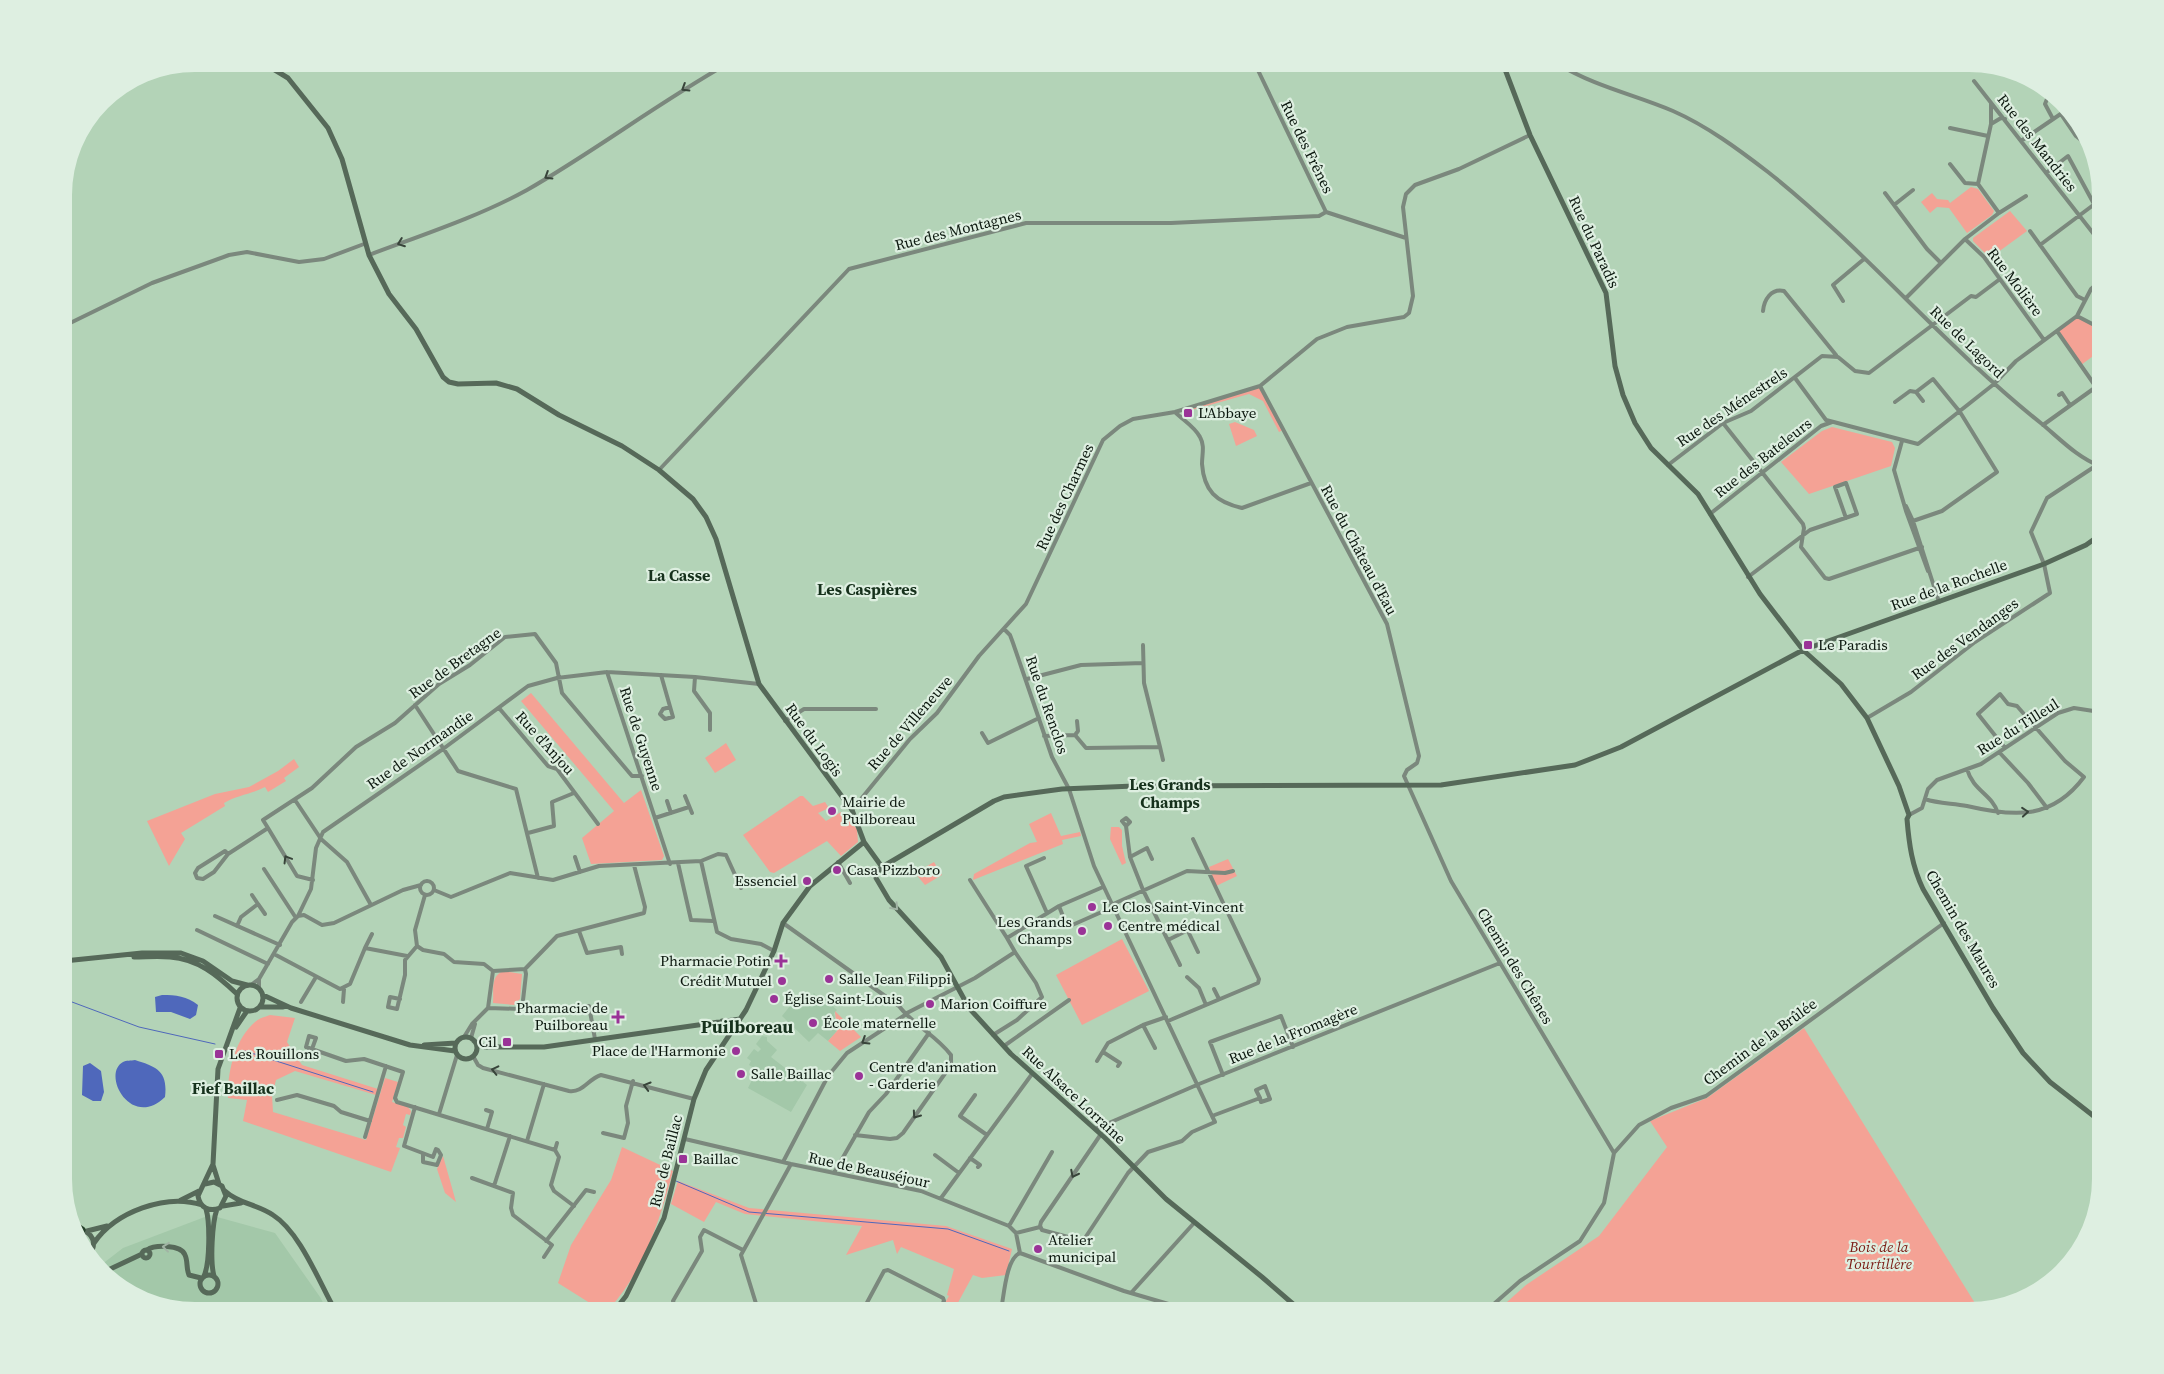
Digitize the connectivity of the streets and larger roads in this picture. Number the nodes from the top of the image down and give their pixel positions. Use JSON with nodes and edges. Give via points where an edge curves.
{"nodes":[{"id":1,"x":1259,"y":72,"type":"edge"},
{"id":2,"x":1506,"y":72,"type":"edge"},
{"id":3,"x":1574,"y":72,"type":"edge"},
{"id":4,"x":281,"y":73,"type":"edge"},
{"id":5,"x":712,"y":73,"type":"edge"},
{"id":6,"x":1974,"y":81,"type":"dead end"},
{"id":7,"x":2046,"y":100,"type":"edge"},
{"id":8,"x":1991,"y":103,"type":"junction"},
{"id":9,"x":2061,"y":114,"type":"joint"},
{"id":10,"x":2005,"y":119,"type":"junction"},
{"id":11,"x":2053,"y":119,"type":"junction"},
{"id":12,"x":1991,"y":124,"type":"junction"},
{"id":13,"x":1950,"y":128,"type":"dead end"},
{"id":14,"x":1530,"y":136,"type":"junction"},
{"id":15,"x":1988,"y":136,"type":"junction"},
{"id":16,"x":2076,"y":136,"type":"edge"},
{"id":17,"x":2021,"y":141,"type":"junction"},
{"id":18,"x":1950,"y":164,"type":"dead end"},
{"id":19,"x":2046,"y":173,"type":"junction"},
{"id":20,"x":1978,"y":184,"type":"junction"},
{"id":21,"x":1913,"y":190,"type":"dead end"},
{"id":22,"x":1885,"y":193,"type":"dead end"},
{"id":23,"x":2026,"y":196,"type":"dead end"},
{"id":24,"x":2092,"y":200,"type":"edge"},
{"id":25,"x":1894,"y":205,"type":"junction"},
{"id":26,"x":2092,"y":206,"type":"edge"},
{"id":27,"x":1326,"y":212,"type":"junction"},
{"id":28,"x":1999,"y":213,"type":"junction"},
{"id":29,"x":2080,"y":216,"type":"junction"},
{"id":30,"x":2030,"y":231,"type":"dead end"},
{"id":31,"x":2092,"y":232,"type":"edge"},
{"id":32,"x":1406,"y":238,"type":"junction"},
{"id":33,"x":1965,"y":238,"type":"junction"},
{"id":34,"x":364,"y":244,"type":"junction"},
{"id":35,"x":2040,"y":245,"type":"junction"},
{"id":36,"x":369,"y":255,"type":"junction"},
{"id":37,"x":1864,"y":259,"type":"junction"},
{"id":38,"x":1941,"y":263,"type":"junction"},
{"id":39,"x":2000,"y":279,"type":"junction"},
{"id":40,"x":2092,"y":288,"type":"edge"},
{"id":41,"x":1906,"y":298,"type":"junction"},
{"id":42,"x":2085,"y":300,"type":"junction"},
{"id":43,"x":1843,"y":301,"type":"dead end"},
{"id":44,"x":1763,"y":311,"type":"dead end"},
{"id":45,"x":2077,"y":316,"type":"junction"},
{"id":46,"x":73,"y":322,"type":"edge"},
{"id":47,"x":1931,"y":324,"type":"junction"},
{"id":48,"x":2092,"y":324,"type":"edge"},
{"id":49,"x":2056,"y":331,"type":"junction"},
{"id":50,"x":2044,"y":340,"type":"junction"},
{"id":51,"x":1827,"y":344,"type":"junction"},
{"id":52,"x":1822,"y":356,"type":"junction"},
{"id":53,"x":1838,"y":357,"type":"junction"},
{"id":54,"x":1795,"y":378,"type":"junction"},
{"id":55,"x":2092,"y":379,"type":"edge"},
{"id":56,"x":1994,"y":384,"type":"junction"},
{"id":57,"x":1260,"y":386,"type":"junction"},
{"id":58,"x":2092,"y":391,"type":"edge"},
{"id":59,"x":1916,"y":392,"type":"junction"},
{"id":60,"x":2059,"y":395,"type":"dead end"},
{"id":61,"x":1923,"y":401,"type":"dead end"},
{"id":62,"x":1895,"y":402,"type":"dead end"},
{"id":63,"x":2070,"y":405,"type":"junction"},
{"id":64,"x":1175,"y":412,"type":"junction"},
{"id":65,"x":1960,"y":412,"type":"junction"},
{"id":66,"x":1824,"y":418,"type":"junction"},
{"id":67,"x":1832,"y":422,"type":"junction"},
{"id":68,"x":1723,"y":423,"type":"junction"},
{"id":69,"x":2043,"y":425,"type":"junction"},
{"id":70,"x":1821,"y":426,"type":"junction"},
{"id":71,"x":1902,"y":441,"type":"junction"},
{"id":72,"x":2092,"y":462,"type":"edge"},
{"id":73,"x":1668,"y":465,"type":"junction"},
{"id":74,"x":659,"y":470,"type":"junction"},
{"id":75,"x":2092,"y":470,"type":"edge"},
{"id":76,"x":1762,"y":473,"type":"junction"},
{"id":77,"x":1310,"y":483,"type":"junction"},
{"id":78,"x":1710,"y":514,"type":"junction"},
{"id":79,"x":1846,"y":518,"type":"junction"},
{"id":80,"x":1911,"y":522,"type":"junction"},
{"id":81,"x":1803,"y":534,"type":"junction"},
{"id":82,"x":2092,"y":540,"type":"edge"},
{"id":83,"x":1920,"y":548,"type":"junction"},
{"id":84,"x":2044,"y":564,"type":"junction"},
{"id":85,"x":1748,"y":577,"type":"junction"},
{"id":86,"x":1939,"y":602,"type":"junction"},
{"id":87,"x":1004,"y":629,"type":"junction"},
{"id":88,"x":1143,"y":645,"type":"dead end"},
{"id":89,"x":1803,"y":650,"type":"junction"},
{"id":90,"x":1143,"y":664,"type":"junction"},
{"id":91,"x":607,"y":672,"type":"junction"},
{"id":92,"x":660,"y":675,"type":"junction"},
{"id":93,"x":695,"y":677,"type":"junction"},
{"id":94,"x":558,"y":678,"type":"junction"},
{"id":95,"x":1027,"y":679,"type":"junction"},
{"id":96,"x":757,"y":681,"type":"junction"},
{"id":97,"x":415,"y":705,"type":"junction"},
{"id":98,"x":670,"y":707,"type":"dead end"},
{"id":99,"x":499,"y":708,"type":"junction"},
{"id":100,"x":876,"y":709,"type":"dead end"},
{"id":101,"x":2092,"y":711,"type":"edge"},
{"id":102,"x":1039,"y":718,"type":"junction"},
{"id":103,"x":1867,"y":718,"type":"junction"},
{"id":104,"x":785,"y":721,"type":"junction"},
{"id":105,"x":1077,"y":721,"type":"dead end"},
{"id":106,"x":2036,"y":728,"type":"junction"},
{"id":107,"x":710,"y":730,"type":"dead end"},
{"id":108,"x":982,"y":733,"type":"dead end"},
{"id":109,"x":1075,"y":735,"type":"junction"},
{"id":110,"x":1044,"y":736,"type":"junction"},
{"id":111,"x":1160,"y":747,"type":"junction"},
{"id":112,"x":2005,"y":748,"type":"junction"},
{"id":113,"x":443,"y":749,"type":"junction"},
{"id":114,"x":1999,"y":752,"type":"junction"},
{"id":115,"x":1163,"y":760,"type":"dead end"},
{"id":116,"x":1967,"y":769,"type":"junction"},
{"id":117,"x":642,"y":776,"type":"junction"},
{"id":118,"x":1407,"y":785,"type":"junction"},
{"id":119,"x":1069,"y":788,"type":"junction"},
{"id":120,"x":574,"y":793,"type":"junction"},
{"id":121,"x":685,"y":796,"type":"dead end"},
{"id":122,"x":1925,"y":799,"type":"junction"},
{"id":123,"x":294,"y":800,"type":"junction"},
{"id":124,"x":1990,"y":800,"type":"junction"},
{"id":125,"x":667,"y":801,"type":"dead end"},
{"id":126,"x":689,"y":807,"type":"junction"},
{"id":127,"x":2047,"y":808,"type":"junction"},
{"id":128,"x":852,"y":810,"type":"junction"},
{"id":129,"x":1982,"y":810,"type":"junction"},
{"id":130,"x":671,"y":813,"type":"junction"},
{"id":131,"x":692,"y":813,"type":"dead end"},
{"id":132,"x":1998,"y":813,"type":"junction"},
{"id":133,"x":1909,"y":815,"type":"junction"},
{"id":134,"x":655,"y":818,"type":"junction"},
{"id":135,"x":598,"y":824,"type":"dead end"},
{"id":136,"x":1126,"y":826,"type":"dead end"},
{"id":137,"x":268,"y":828,"type":"junction"},
{"id":138,"x":528,"y":833,"type":"junction"},
{"id":139,"x":319,"y":837,"type":"junction"},
{"id":140,"x":1193,"y":839,"type":"dead end"},
{"id":141,"x":864,"y":842,"type":"junction"},
{"id":142,"x":228,"y":854,"type":"junction"},
{"id":143,"x":575,"y":857,"type":"dead end"},
{"id":144,"x":1130,"y":857,"type":"junction"},
{"id":145,"x":1044,"y":858,"type":"dead end"},
{"id":146,"x":1152,"y":859,"type":"dead end"},
{"id":147,"x":701,"y":861,"type":"junction"},
{"id":148,"x":838,"y":862,"type":"junction"},
{"id":149,"x":678,"y":863,"type":"junction"},
{"id":150,"x":670,"y":864,"type":"junction"},
{"id":151,"x":634,"y":866,"type":"junction"},
{"id":152,"x":882,"y":866,"type":"junction"},
{"id":153,"x":264,"y":870,"type":"dead end"},
{"id":154,"x":1233,"y":871,"type":"dead end"},
{"id":155,"x":580,"y":872,"type":"junction"},
{"id":156,"x":1208,"y":873,"type":"junction"},
{"id":157,"x":538,"y":878,"type":"junction"},
{"id":158,"x":313,"y":880,"type":"junction"},
{"id":159,"x":970,"y":880,"type":"dead end"},
{"id":160,"x":850,"y":883,"type":"dead end"},
{"id":161,"x":421,"y":885,"type":"junction"},
{"id":162,"x":1103,"y":887,"type":"junction"},
{"id":163,"x":741,"y":888,"type":"dead end"},
{"id":164,"x":434,"y":890,"type":"junction"},
{"id":165,"x":1143,"y":890,"type":"junction"},
{"id":166,"x":425,"y":894,"type":"junction"},
{"id":167,"x":252,"y":895,"type":"dead end"},
{"id":168,"x":258,"y":904,"type":"junction"},
{"id":169,"x":371,"y":905,"type":"junction"},
{"id":170,"x":1059,"y":906,"type":"junction"},
{"id":171,"x":1112,"y":906,"type":"junction"},
{"id":172,"x":302,"y":907,"type":"junction"},
{"id":173,"x":1047,"y":913,"type":"junction"},
{"id":174,"x":265,"y":914,"type":"dead end"},
{"id":175,"x":304,"y":915,"type":"junction"},
{"id":176,"x":215,"y":916,"type":"dead end"},
{"id":177,"x":297,"y":917,"type":"junction"},
{"id":178,"x":713,"y":921,"type":"junction"},
{"id":179,"x":783,"y":923,"type":"junction"},
{"id":180,"x":1944,"y":923,"type":"junction"},
{"id":181,"x":237,"y":926,"type":"junction"},
{"id":182,"x":197,"y":930,"type":"dead end"},
{"id":183,"x":579,"y":931,"type":"junction"},
{"id":184,"x":372,"y":934,"type":"dead end"},
{"id":185,"x":1007,"y":938,"type":"junction"},
{"id":186,"x":1168,"y":940,"type":"junction"},
{"id":187,"x":280,"y":945,"type":"junction"},
{"id":188,"x":417,"y":946,"type":"junction"},
{"id":189,"x":366,"y":948,"type":"junction"},
{"id":190,"x":774,"y":951,"type":"junction"},
{"id":191,"x":1015,"y":952,"type":"junction"},
{"id":192,"x":1198,"y":952,"type":"dead end"},
{"id":193,"x":274,"y":954,"type":"junction"},
{"id":194,"x":622,"y":954,"type":"dead end"},
{"id":195,"x":124,"y":956,"type":"junction"},
{"id":196,"x":407,"y":956,"type":"junction"},
{"id":197,"x":73,"y":960,"type":"edge"},
{"id":198,"x":1500,"y":963,"type":"junction"},
{"id":199,"x":268,"y":964,"type":"junction"},
{"id":200,"x":1180,"y":965,"type":"dead end"},
{"id":201,"x":525,"y":969,"type":"junction"},
{"id":202,"x":493,"y":971,"type":"junction"},
{"id":203,"x":316,"y":977,"type":"junction"},
{"id":204,"x":1187,"y":977,"type":"dead end"},
{"id":205,"x":259,"y":980,"type":"junction"},
{"id":206,"x":249,"y":985,"type":"junction"},
{"id":207,"x":957,"y":987,"type":"junction"},
{"id":208,"x":259,"y":988,"type":"junction"},
{"id":209,"x":344,"y":989,"type":"junction"},
{"id":210,"x":1214,"y":989,"type":"dead end"},
{"id":211,"x":237,"y":994,"type":"junction"},
{"id":212,"x":263,"y":995,"type":"junction"},
{"id":213,"x":400,"y":999,"type":"dead end"},
{"id":214,"x":1219,"y":999,"type":"junction"},
{"id":215,"x":1069,"y":1000,"type":"dead end"},
{"id":216,"x":301,"y":1002,"type":"dead end"},
{"id":217,"x":343,"y":1002,"type":"dead end"},
{"id":218,"x":1206,"y":1005,"type":"junction"},
{"id":219,"x":581,"y":1006,"type":"dead end"},
{"id":220,"x":260,"y":1007,"type":"junction"},
{"id":221,"x":240,"y":1008,"type":"junction"},
{"id":222,"x":291,"y":1008,"type":"junction"},
{"id":223,"x":488,"y":1008,"type":"junction"},
{"id":224,"x":247,"y":1011,"type":"junction"},
{"id":225,"x":905,"y":1014,"type":"junction"},
{"id":226,"x":740,"y":1019,"type":"junction"},
{"id":227,"x":1167,"y":1019,"type":"junction"},
{"id":228,"x":476,"y":1021,"type":"junction"},
{"id":229,"x":722,"y":1021,"type":"junction"},
{"id":230,"x":1143,"y":1025,"type":"junction"},
{"id":231,"x":730,"y":1033,"type":"junction"},
{"id":232,"x":929,"y":1033,"type":"junction"},
{"id":233,"x":232,"y":1034,"type":"junction"},
{"id":234,"x":993,"y":1035,"type":"junction"},
{"id":235,"x":464,"y":1037,"type":"junction"},
{"id":236,"x":472,"y":1039,"type":"junction"},
{"id":237,"x":595,"y":1039,"type":"junction"},
{"id":238,"x":456,"y":1043,"type":"junction"},
{"id":239,"x":410,"y":1045,"type":"junction"},
{"id":240,"x":1004,"y":1046,"type":"junction"},
{"id":241,"x":485,"y":1047,"type":"junction"},
{"id":242,"x":1293,"y":1047,"type":"junction"},
{"id":243,"x":1155,"y":1048,"type":"dead end"},
{"id":244,"x":312,"y":1049,"type":"dead end"},
{"id":245,"x":1103,"y":1052,"type":"junction"},
{"id":246,"x":456,"y":1053,"type":"junction"},
{"id":247,"x":474,"y":1054,"type":"junction"},
{"id":248,"x":1097,"y":1061,"type":"dead end"},
{"id":249,"x":386,"y":1066,"type":"junction"},
{"id":250,"x":1118,"y":1066,"type":"dead end"},
{"id":251,"x":1032,"y":1074,"type":"junction"},
{"id":252,"x":1223,"y":1074,"type":"junction"},
{"id":253,"x":633,"y":1082,"type":"junction"},
{"id":254,"x":544,"y":1084,"type":"junction"},
{"id":255,"x":1199,"y":1084,"type":"junction"},
{"id":256,"x":975,"y":1095,"type":"dead end"},
{"id":257,"x":1260,"y":1098,"type":"dead end"},
{"id":258,"x":694,"y":1099,"type":"junction"},
{"id":259,"x":277,"y":1100,"type":"dead end"},
{"id":260,"x":415,"y":1107,"type":"junction"},
{"id":261,"x":486,"y":1110,"type":"dead end"},
{"id":262,"x":439,"y":1114,"type":"junction"},
{"id":263,"x":2092,"y":1115,"type":"edge"},
{"id":264,"x":1212,"y":1116,"type":"junction"},
{"id":265,"x":370,"y":1121,"type":"junction"},
{"id":266,"x":487,"y":1129,"type":"junction"},
{"id":267,"x":1095,"y":1129,"type":"junction"},
{"id":268,"x":603,"y":1133,"type":"dead end"},
{"id":269,"x":1101,"y":1134,"type":"junction"},
{"id":270,"x":855,"y":1135,"type":"junction"},
{"id":271,"x":987,"y":1135,"type":"junction"},
{"id":272,"x":510,"y":1136,"type":"junction"},
{"id":273,"x":365,"y":1137,"type":"dead end"},
{"id":274,"x":685,"y":1139,"type":"junction"},
{"id":275,"x":527,"y":1141,"type":"junction"},
{"id":276,"x":557,"y":1142,"type":"dead end"},
{"id":277,"x":555,"y":1150,"type":"junction"},
{"id":278,"x":1052,"y":1152,"type":"dead end"},
{"id":279,"x":1614,"y":1153,"type":"junction"},
{"id":280,"x":423,"y":1154,"type":"junction"},
{"id":281,"x":935,"y":1156,"type":"dead end"},
{"id":282,"x":970,"y":1158,"type":"junction"},
{"id":283,"x":783,"y":1162,"type":"junction"},
{"id":284,"x":213,"y":1164,"type":"junction"},
{"id":285,"x":790,"y":1164,"type":"junction"},
{"id":286,"x":978,"y":1167,"type":"dead end"},
{"id":287,"x":1133,"y":1167,"type":"junction"},
{"id":288,"x":834,"y":1173,"type":"junction"},
{"id":289,"x":959,"y":1173,"type":"junction"},
{"id":290,"x":472,"y":1178,"type":"dead end"},
{"id":291,"x":205,"y":1184,"type":"junction"},
{"id":292,"x":219,"y":1184,"type":"junction"},
{"id":293,"x":494,"y":1186,"type":"junction"},
{"id":294,"x":199,"y":1191,"type":"junction"},
{"id":295,"x":225,"y":1191,"type":"junction"},
{"id":296,"x":594,"y":1192,"type":"dead end"},
{"id":297,"x":941,"y":1198,"type":"junction"},
{"id":298,"x":178,"y":1201,"type":"junction"},
{"id":299,"x":242,"y":1203,"type":"junction"},
{"id":300,"x":574,"y":1206,"type":"junction"},
{"id":301,"x":204,"y":1207,"type":"junction"},
{"id":302,"x":220,"y":1207,"type":"junction"},
{"id":303,"x":1194,"y":1224,"type":"junction"},
{"id":304,"x":110,"y":1226,"type":"junction"},
{"id":305,"x":1009,"y":1226,"type":"junction"},
{"id":306,"x":1040,"y":1227,"type":"junction"},
{"id":307,"x":83,"y":1229,"type":"edge"},
{"id":308,"x":1016,"y":1233,"type":"junction"},
{"id":309,"x":87,"y":1236,"type":"edge"},
{"id":310,"x":546,"y":1241,"type":"junction"},
{"id":311,"x":94,"y":1243,"type":"joint"},
{"id":312,"x":742,"y":1250,"type":"junction"},
{"id":313,"x":1020,"y":1254,"type":"junction"},
{"id":314,"x":544,"y":1257,"type":"dead end"},
{"id":315,"x":111,"y":1268,"type":"edge"},
{"id":316,"x":214,"y":1276,"type":"junction"},
{"id":317,"x":203,"y":1277,"type":"junction"},
{"id":318,"x":1131,"y":1293,"type":"junction"},
{"id":319,"x":330,"y":1302,"type":"edge"},
{"id":320,"x":621,"y":1302,"type":"edge"},
{"id":321,"x":673,"y":1302,"type":"edge"},
{"id":322,"x":755,"y":1302,"type":"edge"},
{"id":323,"x":867,"y":1302,"type":"edge"},
{"id":324,"x":944,"y":1302,"type":"edge"},
{"id":325,"x":1002,"y":1302,"type":"edge"},
{"id":326,"x":1162,"y":1302,"type":"edge"},
{"id":327,"x":1291,"y":1302,"type":"edge"},
{"id":328,"x":1496,"y":1302,"type":"edge"}],
"edges":[{"from":1,"to":27,"type":"street","name":"Rue des Frênes"},
{"from":2,"to":14,"type":"street","name":"Rue du Paradis"},
{"from":3,"to":37,"type":"street","name":"Rue de Lagord","via":[[1703,126],[1768,172]]},
{"from":4,"to":34,"type":"street","via":[[328,128],[342,159]]},
{"from":5,"to":36,"type":"street","one_way":true,"via":[[514,196]]},
{"from":6,"to":8,"type":"street","name":"Rue des Mandries"},
{"from":7,"to":11,"type":"street"},
{"from":8,"to":10,"type":"street","name":"Rue des Mandries"},
{"from":8,"to":12,"type":"street"},
{"from":9,"to":11,"type":"street"},
{"from":9,"to":16,"type":"street"},
{"from":10,"to":12,"type":"street"},
{"from":10,"to":17,"type":"street","name":"Rue des Mandries"},
{"from":11,"to":17,"type":"street"},
{"from":12,"to":15,"type":"street"},
{"from":13,"to":15,"type":"street"},
{"from":14,"to":32,"type":"street","via":[[1410,189],[1403,201]]},
{"from":14,"to":73,"type":"street","name":"Rue du Paradis","via":[[1606,293],[1615,366],[1623,395],[1651,448]]},
{"from":15,"to":20,"type":"street"},
{"from":17,"to":19,"type":"street","name":"Rue des Mandries"},
{"from":18,"to":20,"type":"street","via":[[1965,183]]},
{"from":19,"to":24,"type":"street","via":[[2068,156]]},
{"from":19,"to":29,"type":"street","name":"Rue des Mandries"},
{"from":20,"to":28,"type":"street"},
{"from":21,"to":25,"type":"street"},
{"from":22,"to":25,"type":"street"},
{"from":23,"to":28,"type":"street"},
{"from":25,"to":38,"type":"street"},
{"from":26,"to":29,"type":"street"},
{"from":27,"to":32,"type":"street","name":"Rue des Montagnes"},
{"from":27,"to":74,"type":"street","name":"Rue des Montagnes","via":[[1319,216],[1170,223],[1026,223],[849,269]]},
{"from":28,"to":33,"type":"street"},
{"from":29,"to":31,"type":"street","name":"Rue des Mandries"},
{"from":29,"to":35,"type":"street"},
{"from":30,"to":35,"type":"street"},
{"from":32,"to":57,"type":"street","via":[[1413,296],[1409,313],[1404,317],[1346,327],[1317,339]]},
{"from":33,"to":38,"type":"street"},
{"from":33,"to":39,"type":"street","name":"Rue Molière"},
{"from":34,"to":36,"type":"street"},
{"from":34,"to":46,"type":"street","via":[[324,259],[300,262],[247,252],[229,254],[152,283]]},
{"from":35,"to":42,"type":"street","via":[[2077,296]]},
{"from":36,"to":74,"type":"street","name":"Rue du Logis","via":[[389,294],[416,329],[449,382],[505,384],[622,446]]},
{"from":37,"to":41,"type":"street","name":"Rue de Lagord"},
{"from":37,"to":43,"type":"street","via":[[1833,285]]},
{"from":38,"to":41,"type":"street"},
{"from":39,"to":47,"type":"street"},
{"from":39,"to":50,"type":"street","name":"Rue Molière"},
{"from":40,"to":42,"type":"street"},
{"from":41,"to":47,"type":"street","name":"Rue de Lagord"},
{"from":42,"to":45,"type":"street"},
{"from":44,"to":51,"type":"street","via":[[1766,299],[1775,291],[1784,291]]},
{"from":45,"to":48,"type":"street"},
{"from":45,"to":49,"type":"street"},
{"from":47,"to":53,"type":"street","via":[[1869,373],[1854,371]]},
{"from":47,"to":56,"type":"street","name":"Rue de Lagord"},
{"from":49,"to":50,"type":"street"},
{"from":49,"to":55,"type":"street"},
{"from":50,"to":56,"type":"street","via":[[2016,361]]},
{"from":51,"to":52,"type":"street"},
{"from":51,"to":53,"type":"street"},
{"from":52,"to":53,"type":"street"},
{"from":52,"to":54,"type":"street","name":"Rue des Ménestrels"},
{"from":54,"to":66,"type":"street"},
{"from":54,"to":68,"type":"street","name":"Rue des Ménestrels","via":[[1751,411]]},
{"from":56,"to":65,"type":"street"},
{"from":56,"to":69,"type":"street","name":"Rue de Lagord"},
{"from":57,"to":64,"type":"street","name":"Rue des Charmes"},
{"from":57,"to":77,"type":"street","name":"Rue du Château d'Eau"},
{"from":58,"to":63,"type":"street"},
{"from":59,"to":61,"type":"street"},
{"from":59,"to":62,"type":"street","via":[[1910,391]]},
{"from":59,"to":65,"type":"street","via":[[1933,379]]},
{"from":60,"to":63,"type":"street","via":[[2062,393]]},
{"from":63,"to":69,"type":"street"},
{"from":64,"to":77,"type":"street","via":[[1200,437],[1202,464],[1211,494],[1242,508]]},
{"from":64,"to":87,"type":"street","name":"Rue des Charmes","via":[[1133,419],[1103,440],[1034,591]]},
{"from":65,"to":71,"type":"street","via":[[1918,444]]},
{"from":65,"to":80,"type":"street","via":[[1997,472],[1942,511]]},
{"from":66,"to":67,"type":"street"},
{"from":66,"to":70,"type":"street"},
{"from":67,"to":70,"type":"street","name":"Rue des Bateleurs"},
{"from":67,"to":71,"type":"street"},
{"from":68,"to":73,"type":"street","name":"Rue des Ménestrels"},
{"from":68,"to":76,"type":"street"},
{"from":69,"to":72,"type":"street","name":"Rue de Lagord"},
{"from":70,"to":76,"type":"street","name":"Rue des Bateleurs"},
{"from":71,"to":80,"type":"street","via":[[1894,470]]},
{"from":73,"to":78,"type":"street","name":"Rue du Paradis","via":[[1698,494]]},
{"from":74,"to":96,"type":"street","name":"Rue du Logis","via":[[693,499],[712,528]]},
{"from":75,"to":84,"type":"street","via":[[2043,503],[2031,532]]},
{"from":76,"to":78,"type":"street","name":"Rue des Bateleurs"},
{"from":76,"to":81,"type":"street","via":[[1803,524]]},
{"from":77,"to":118,"type":"street","name":"Rue du Château d'Eau","via":[[1387,624],[1419,756],[1418,763],[1404,776]]},
{"from":78,"to":85,"type":"street","name":"Rue du Paradis"},
{"from":79,"to":79,"type":"street","via":[[1856,514],[1846,483],[1835,487]]},
{"from":79,"to":81,"type":"street"},
{"from":80,"to":83,"type":"street"},
{"from":81,"to":83,"type":"street","via":[[1802,549],[1827,579]]},
{"from":81,"to":85,"type":"street"},
{"from":82,"to":84,"type":"street","name":"Rue de la Rochelle"},
{"from":83,"to":86,"type":"street"},
{"from":84,"to":86,"type":"street","name":"Rue de la Rochelle"},
{"from":84,"to":103,"type":"street","name":"Rue des Vendanges","via":[[2050,589],[2048,595],[2002,622],[1911,692]]},
{"from":85,"to":89,"type":"street","name":"Rue du Paradis"},
{"from":86,"to":89,"type":"street","name":"Rue de la Rochelle"},
{"from":87,"to":95,"type":"street","name":"Rue du Renclos","via":[[1010,635]]},
{"from":87,"to":128,"type":"street","name":"Rue de Villeneuve"},
{"from":88,"to":90,"type":"street"},
{"from":89,"to":103,"type":"street","name":"Chemin des Maures","via":[[1841,684]]},
{"from":89,"to":118,"type":"street","name":"Rue de la Rochelle","via":[[1621,747],[1590,760],[1441,785]]},
{"from":90,"to":95,"type":"street","via":[[1081,665]]},
{"from":90,"to":111,"type":"street","via":[[1144,682]]},
{"from":91,"to":92,"type":"street","name":"Rue de Guyenne"},
{"from":91,"to":94,"type":"street","name":"Rue de Normandie"},
{"from":91,"to":117,"type":"street","name":"Rue de Guyenne"},
{"from":92,"to":93,"type":"street","name":"Rue de Guyenne"},
{"from":92,"to":98,"type":"street"},
{"from":93,"to":96,"type":"street","name":"Rue de Guyenne"},
{"from":93,"to":107,"type":"street","via":[[694,691],[710,713]]},
{"from":94,"to":97,"type":"street","name":"Rue de Bretagne","via":[[556,663],[535,634],[505,637]]},
{"from":94,"to":99,"type":"street","name":"Rue de Normandie","via":[[528,686]]},
{"from":94,"to":117,"type":"street","name":"Rue de Bretagne","via":[[562,693],[632,776]]},
{"from":95,"to":102,"type":"street","name":"Rue du Renclos"},
{"from":96,"to":104,"type":"street","name":"Rue du Logis"},
{"from":97,"to":113,"type":"street"},
{"from":97,"to":123,"type":"street","name":"Rue de Bretagne","via":[[395,724],[356,747],[312,788]]},
{"from":99,"to":113,"type":"street","name":"Rue de Normandie"},
{"from":99,"to":120,"type":"street","name":"Rue d'Anjou","via":[[548,766],[557,769]]},
{"from":100,"to":104,"type":"street","via":[[804,709]]},
{"from":101,"to":106,"type":"street","name":"Rue du Tilleul","via":[[2070,708]]},
{"from":102,"to":108,"type":"street","via":[[988,743]]},
{"from":102,"to":110,"type":"street","name":"Rue du Renclos"},
{"from":103,"to":133,"type":"street","name":"Chemin des Maures"},
{"from":104,"to":128,"type":"street","name":"Rue du Logis"},
{"from":105,"to":109,"type":"street"},
{"from":106,"to":112,"type":"street","name":"Rue du Tilleul"},
{"from":106,"to":112,"type":"street","via":[[2017,706],[2008,704],[2000,694],[1978,714]]},
{"from":106,"to":127,"type":"street","via":[[2084,777],[2069,794]]},
{"from":109,"to":110,"type":"street"},
{"from":109,"to":111,"type":"street","via":[[1086,748]]},
{"from":110,"to":119,"type":"street","name":"Rue du Renclos"},
{"from":111,"to":115,"type":"street"},
{"from":112,"to":114,"type":"street","name":"Rue du Tilleul"},
{"from":113,"to":138,"type":"street","via":[[458,771],[516,789]]},
{"from":113,"to":139,"type":"street","name":"Rue de Normandie"},
{"from":114,"to":116,"type":"street","name":"Rue du Tilleul"},
{"from":114,"to":127,"type":"street"},
{"from":116,"to":122,"type":"street","name":"Rue du Tilleul","via":[[1937,780],[1928,789]]},
{"from":116,"to":124,"type":"street","via":[[1970,781]]},
{"from":117,"to":134,"type":"street","name":"Rue de Guyenne"},
{"from":118,"to":119,"type":"street","name":"Rue de la Rochelle"},
{"from":118,"to":198,"type":"street","name":"Chemin des Chênes","via":[[1451,881]]},
{"from":119,"to":152,"type":"street","name":"Rue de la Rochelle","via":[[994,802]]},
{"from":119,"to":162,"type":"street","name":"Rue du Renclos"},
{"from":120,"to":135,"type":"street","name":"Rue d'Anjou"},
{"from":120,"to":138,"type":"street","name":"Rue d'Anjou","via":[[552,802],[554,826]]},
{"from":121,"to":126,"type":"street"},
{"from":122,"to":129,"type":"street"},
{"from":122,"to":133,"type":"street","name":"Rue du Tilleul","via":[[1922,808]]},
{"from":123,"to":137,"type":"street","name":"Rue de Bretagne","via":[[263,820]]},
{"from":123,"to":139,"type":"street"},
{"from":124,"to":129,"type":"street"},
{"from":124,"to":132,"type":"street"},
{"from":125,"to":130,"type":"street"},
{"from":126,"to":130,"type":"street"},
{"from":126,"to":131,"type":"street"},
{"from":132,"to":127,"type":"street","one_way":true,"via":[[2025,813]]},
{"from":128,"to":141,"type":"street","name":"Rue du Logis"},
{"from":129,"to":132,"type":"street"},
{"from":130,"to":134,"type":"street"},
{"from":133,"to":180,"type":"street","name":"Chemin des Maures","via":[[1909,844],[1915,872]]},
{"from":134,"to":150,"type":"street","name":"Rue de Guyenne"},
{"from":136,"to":144,"type":"street"},
{"from":137,"to":142,"type":"street"},
{"from":158,"to":137,"type":"street","one_way":true,"via":[[297,876]]},
{"from":138,"to":157,"type":"street"},
{"from":139,"to":158,"type":"street"},
{"from":139,"to":169,"type":"street","via":[[347,862]]},
{"from":140,"to":156,"type":"street"},
{"from":141,"to":148,"type":"street","name":"Rue de Baillac"},
{"from":141,"to":152,"type":"street","name":"Rue du Logis"},
{"from":142,"to":142,"type":"street","via":[[214,872],[203,880],[197,878],[195,872],[198,868],[225,851]]},
{"from":143,"to":155,"type":"street"},
{"from":144,"to":146,"type":"street","via":[[1147,848]]},
{"from":144,"to":165,"type":"street"},
{"from":145,"to":173,"type":"street","via":[[1026,866]]},
{"from":147,"to":149,"type":"street"},
{"from":147,"to":163,"type":"street","via":[[718,854],[726,855]]},
{"from":147,"to":178,"type":"street"},
{"from":148,"to":160,"type":"street"},
{"from":148,"to":179,"type":"street","name":"Rue de Baillac","via":[[810,886]]},
{"from":149,"to":150,"type":"street"},
{"from":149,"to":178,"type":"street","via":[[691,920]]},
{"from":150,"to":151,"type":"street"},
{"from":151,"to":155,"type":"street","via":[[599,866]]},
{"from":151,"to":183,"type":"street","via":[[644,913]]},
{"from":152,"to":207,"type":"street","name":"Rue Alsace Lorraine","one_way":true,"via":[[876,874],[877,882],[889,900],[941,957]]},
{"from":153,"to":177,"type":"street"},
{"from":154,"to":156,"type":"street"},
{"from":155,"to":157,"type":"street","via":[[558,879]]},
{"from":156,"to":165,"type":"street","via":[[1187,871]]},
{"from":156,"to":214,"type":"street","via":[[1259,977],[1258,983]]},
{"from":157,"to":164,"type":"street","via":[[506,873],[451,897]]},
{"from":158,"to":172,"type":"street"},
{"from":159,"to":185,"type":"street"},
{"from":161,"to":164,"type":"street","via":[[429,881]]},
{"from":161,"to":166,"type":"street"},
{"from":161,"to":169,"type":"street"},
{"from":162,"to":170,"type":"street"},
{"from":162,"to":171,"type":"street","name":"Rue du Renclos"},
{"from":164,"to":166,"type":"street","via":[[430,895]]},
{"from":165,"to":171,"type":"street"},
{"from":165,"to":186,"type":"street"},
{"from":166,"to":188,"type":"street","via":[[414,935]]},
{"from":167,"to":168,"type":"street"},
{"from":168,"to":174,"type":"street"},
{"from":168,"to":181,"type":"street","via":[[241,917]]},
{"from":169,"to":175,"type":"street","via":[[334,923],[322,925]]},
{"from":170,"to":171,"type":"street","via":[[1066,924],[1070,926]]},
{"from":170,"to":173,"type":"street"},
{"from":171,"to":227,"type":"street","name":"Rue du Renclos"},
{"from":172,"to":175,"type":"street"},
{"from":172,"to":177,"type":"street"},
{"from":173,"to":185,"type":"street"},
{"from":175,"to":177,"type":"street"},
{"from":176,"to":181,"type":"street"},
{"from":177,"to":187,"type":"street"},
{"from":178,"to":190,"type":"street","via":[[717,932],[723,936],[761,944]]},
{"from":179,"to":190,"type":"street","name":"Rue de Baillac"},
{"from":179,"to":225,"type":"street","via":[[858,974]]},
{"from":180,"to":263,"type":"street","name":"Chemin des Maures","via":[[2023,1053],[2050,1082]]},
{"from":180,"to":279,"type":"street","name":"Chemin de la Brûlée","via":[[1706,1096],[1642,1122]]},
{"from":181,"to":187,"type":"street"},
{"from":182,"to":199,"type":"street"},
{"from":183,"to":194,"type":"street","via":[[587,953],[621,947]]},
{"from":183,"to":201,"type":"street","via":[[553,938]]},
{"from":184,"to":189,"type":"street"},
{"from":185,"to":191,"type":"street"},
{"from":186,"to":192,"type":"street","via":[[1187,929]]},
{"from":186,"to":200,"type":"street"},
{"from":187,"to":193,"type":"street"},
{"from":188,"to":196,"type":"street"},
{"from":188,"to":202,"type":"street","via":[[444,954],[454,962],[484,964]]},
{"from":189,"to":196,"type":"street"},
{"from":189,"to":209,"type":"street","via":[[350,984]]},
{"from":190,"to":226,"type":"street","name":"Rue de Baillac"},
{"from":191,"to":207,"type":"street"},
{"from":191,"to":234,"type":"street","via":[[1042,997],[1017,1020]]},
{"from":193,"to":199,"type":"street"},
{"from":193,"to":203,"type":"street"},
{"from":195,"to":197,"type":"street"},
{"from":195,"to":206,"type":"street","via":[[161,952],[181,954],[203,961],[232,981]]},
{"from":195,"to":211,"type":"street","via":[[169,956],[190,961],[210,971]]},
{"from":196,"to":213,"type":"street"},
{"from":198,"to":242,"type":"street","name":"Rue de la Fromagère"},
{"from":198,"to":279,"type":"street","name":"Chemin des Chênes"},
{"from":199,"to":205,"type":"street"},
{"from":201,"to":202,"type":"street"},
{"from":201,"to":223,"type":"street","via":[[522,1009]]},
{"from":202,"to":223,"type":"street"},
{"from":203,"to":209,"type":"street"},
{"from":203,"to":216,"type":"street"},
{"from":204,"to":218,"type":"street","via":[[1198,988]]},
{"from":205,"to":206,"type":"street"},
{"from":205,"to":208,"type":"street"},
{"from":206,"to":208,"type":"street"},
{"from":206,"to":211,"type":"street"},
{"from":207,"to":225,"type":"street"},
{"from":207,"to":234,"type":"street","name":"Rue Alsace Lorraine","via":[[969,1008]]},
{"from":208,"to":212,"type":"street"},
{"from":209,"to":217,"type":"street"},
{"from":210,"to":214,"type":"street"},
{"from":211,"to":221,"type":"street"},
{"from":212,"to":220,"type":"street"},
{"from":212,"to":222,"type":"street"},
{"from":214,"to":218,"type":"street"},
{"from":215,"to":240,"type":"street"},
{"from":218,"to":227,"type":"street"},
{"from":219,"to":237,"type":"street","via":[[589,1006]]},
{"from":220,"to":222,"type":"street"},
{"from":220,"to":224,"type":"street"},
{"from":221,"to":224,"type":"street"},
{"from":221,"to":233,"type":"street"},
{"from":222,"to":239,"type":"street"},
{"from":223,"to":228,"type":"street"},
{"from":224,"to":233,"type":"street"},
{"from":225,"to":232,"type":"street"},
{"from":225,"to":283,"type":"street","one_way":true,"via":[[844,1056],[825,1083]]},
{"from":226,"to":229,"type":"street"},
{"from":226,"to":231,"type":"street","name":"Rue de Baillac"},
{"from":227,"to":230,"type":"street"},
{"from":227,"to":255,"type":"street","name":"Rue du Renclos"},
{"from":228,"to":235,"type":"street"},
{"from":228,"to":236,"type":"street"},
{"from":229,"to":231,"type":"street"},
{"from":229,"to":237,"type":"street"},
{"from":230,"to":243,"type":"street"},
{"from":230,"to":245,"type":"street","via":[[1108,1043]]},
{"from":231,"to":258,"type":"street","name":"Rue de Baillac","via":[[708,1065]]},
{"from":232,"to":270,"type":"street"},
{"from":232,"to":270,"type":"street","one_way":true,"via":[[951,1055],[950,1065],[903,1133],[890,1139]]},
{"from":233,"to":284,"type":"street","via":[[218,1076]]},
{"from":234,"to":240,"type":"street","name":"Rue Alsace Lorraine"},
{"from":235,"to":236,"type":"street"},
{"from":235,"to":238,"type":"street"},
{"from":236,"to":241,"type":"street"},
{"from":236,"to":247,"type":"street"},
{"from":237,"to":241,"type":"street","via":[[544,1048]]},
{"from":238,"to":239,"type":"street"},
{"from":238,"to":246,"type":"street"},
{"from":239,"to":246,"type":"street"},
{"from":240,"to":251,"type":"street","name":"Rue Alsace Lorraine"},
{"from":241,"to":247,"type":"street"},
{"from":242,"to":252,"type":"street","name":"Rue de la Fromagère"},
{"from":242,"to":252,"type":"street","via":[[1281,1016],[1210,1042]]},
{"from":244,"to":249,"type":"street","via":[[346,1061],[364,1059]]},
{"from":245,"to":248,"type":"street"},
{"from":245,"to":250,"type":"street","via":[[1120,1063]]},
{"from":246,"to":247,"type":"street","via":[[465,1059]]},
{"from":246,"to":262,"type":"street"},
{"from":254,"to":247,"type":"street","one_way":true,"via":[[478,1066]]},
{"from":249,"to":260,"type":"street","via":[[403,1072],[396,1100]]},
{"from":249,"to":265,"type":"street"},
{"from":251,"to":267,"type":"street","name":"Rue Alsace Lorraine"},
{"from":251,"to":271,"type":"street"},
{"from":252,"to":255,"type":"street","name":"Rue de la Fromagère"},
{"from":253,"to":254,"type":"street","via":[[601,1075],[575,1092]]},
{"from":258,"to":253,"type":"street","one_way":true},
{"from":253,"to":268,"type":"street","via":[[626,1106],[628,1123],[624,1138]]},
{"from":254,"to":275,"type":"street"},
{"from":255,"to":264,"type":"street","name":"Rue du Renclos"},
{"from":255,"to":267,"type":"street","name":"Rue de la Fromagère"},
{"from":256,"to":271,"type":"street","via":[[960,1116]]},
{"from":257,"to":264,"type":"street"},
{"from":258,"to":274,"type":"street","name":"Rue de Baillac"},
{"from":259,"to":265,"type":"street","via":[[297,1095]]},
{"from":260,"to":262,"type":"street"},
{"from":260,"to":280,"type":"street","via":[[403,1143],[405,1148]]},
{"from":261,"to":266,"type":"street","via":[[492,1112]]},
{"from":262,"to":266,"type":"street"},
{"from":264,"to":287,"type":"street","via":[[1215,1122],[1192,1132],[1182,1141],[1148,1152]]},
{"from":265,"to":273,"type":"street"},
{"from":266,"to":272,"type":"street"},
{"from":267,"to":269,"type":"street","name":"Rue Alsace Lorraine"},
{"from":269,"to":287,"type":"street","name":"Rue Alsace Lorraine"},
{"from":269,"to":306,"type":"street","one_way":true},
{"from":270,"to":288,"type":"street"},
{"from":271,"to":282,"type":"street"},
{"from":272,"to":275,"type":"street"},
{"from":272,"to":293,"type":"street"},
{"from":274,"to":283,"type":"street","name":"Rue de Beauséjour"},
{"from":274,"to":320,"type":"street","name":"Rue de Baillac","via":[[664,1218]]},
{"from":275,"to":277,"type":"street"},
{"from":276,"to":277,"type":"street"},
{"from":277,"to":300,"type":"street","via":[[559,1157],[550,1185]]},
{"from":278,"to":305,"type":"street"},
{"from":279,"to":328,"type":"street","via":[[1604,1203],[1580,1241],[1520,1281]]},
{"from":280,"to":280,"type":"street","via":[[433,1157],[436,1149],[441,1155],[434,1166],[423,1162]]},
{"from":281,"to":289,"type":"street"},
{"from":282,"to":286,"type":"street","via":[[980,1165]]},
{"from":282,"to":289,"type":"street"},
{"from":283,"to":285,"type":"street","name":"Rue de Beauséjour"},
{"from":284,"to":291,"type":"street"},
{"from":284,"to":292,"type":"street"},
{"from":285,"to":288,"type":"street","name":"Rue de Beauséjour"},
{"from":285,"to":312,"type":"street"},
{"from":287,"to":303,"type":"street","name":"Rue Alsace Lorraine"},
{"from":287,"to":306,"type":"street","via":[[1083,1241],[1058,1236]]},
{"from":288,"to":297,"type":"street","name":"Rue de Beauséjour"},
{"from":289,"to":297,"type":"street"},
{"from":290,"to":293,"type":"street"},
{"from":291,"to":292,"type":"street"},
{"from":291,"to":294,"type":"street"},
{"from":292,"to":295,"type":"street"},
{"from":293,"to":310,"type":"street","via":[[513,1193],[513,1215]]},
{"from":294,"to":298,"type":"street"},
{"from":294,"to":301,"type":"street"},
{"from":295,"to":299,"type":"street"},
{"from":295,"to":302,"type":"street","via":[[225,1201]]},
{"from":296,"to":300,"type":"street","via":[[586,1190]]},
{"from":297,"to":305,"type":"street","name":"Rue de Beauséjour"},
{"from":298,"to":301,"type":"street"},
{"from":298,"to":304,"type":"street","via":[[146,1207]]},
{"from":299,"to":302,"type":"street"},
{"from":299,"to":319,"type":"street","via":[[273,1215],[287,1228]]},
{"from":300,"to":310,"type":"street"},
{"from":301,"to":302,"type":"street"},
{"from":301,"to":317,"type":"street","via":[[208,1223],[207,1268]]},
{"from":302,"to":316,"type":"street","via":[[214,1223]]},
{"from":303,"to":318,"type":"street"},
{"from":303,"to":327,"type":"street","name":"Rue Alsace Lorraine"},
{"from":304,"to":307,"type":"street"},
{"from":304,"to":311,"type":"street"},
{"from":305,"to":308,"type":"street","name":"Rue de Beauséjour"},
{"from":306,"to":308,"type":"street"},
{"from":308,"to":313,"type":"street"},
{"from":309,"to":311,"type":"street"},
{"from":310,"to":314,"type":"street","via":[[552,1246]]},
{"from":312,"to":321,"type":"street","via":[[704,1230],[700,1236],[702,1251]]},
{"from":312,"to":322,"type":"street"},
{"from":313,"to":318,"type":"street"},
{"from":313,"to":325,"type":"street","via":[[1010,1262]]},
{"from":317,"to":315,"type":"street","one_way":true,"via":[[189,1275],[186,1255],[179,1249],[153,1246]]},
{"from":316,"to":317,"type":"street"},
{"from":316,"to":317,"type":"street","via":[[218,1285],[211,1293],[201,1288]]},
{"from":318,"to":326,"type":"street"},
{"from":323,"to":324,"type":"street","via":[[888,1270],[943,1298]]}]}
